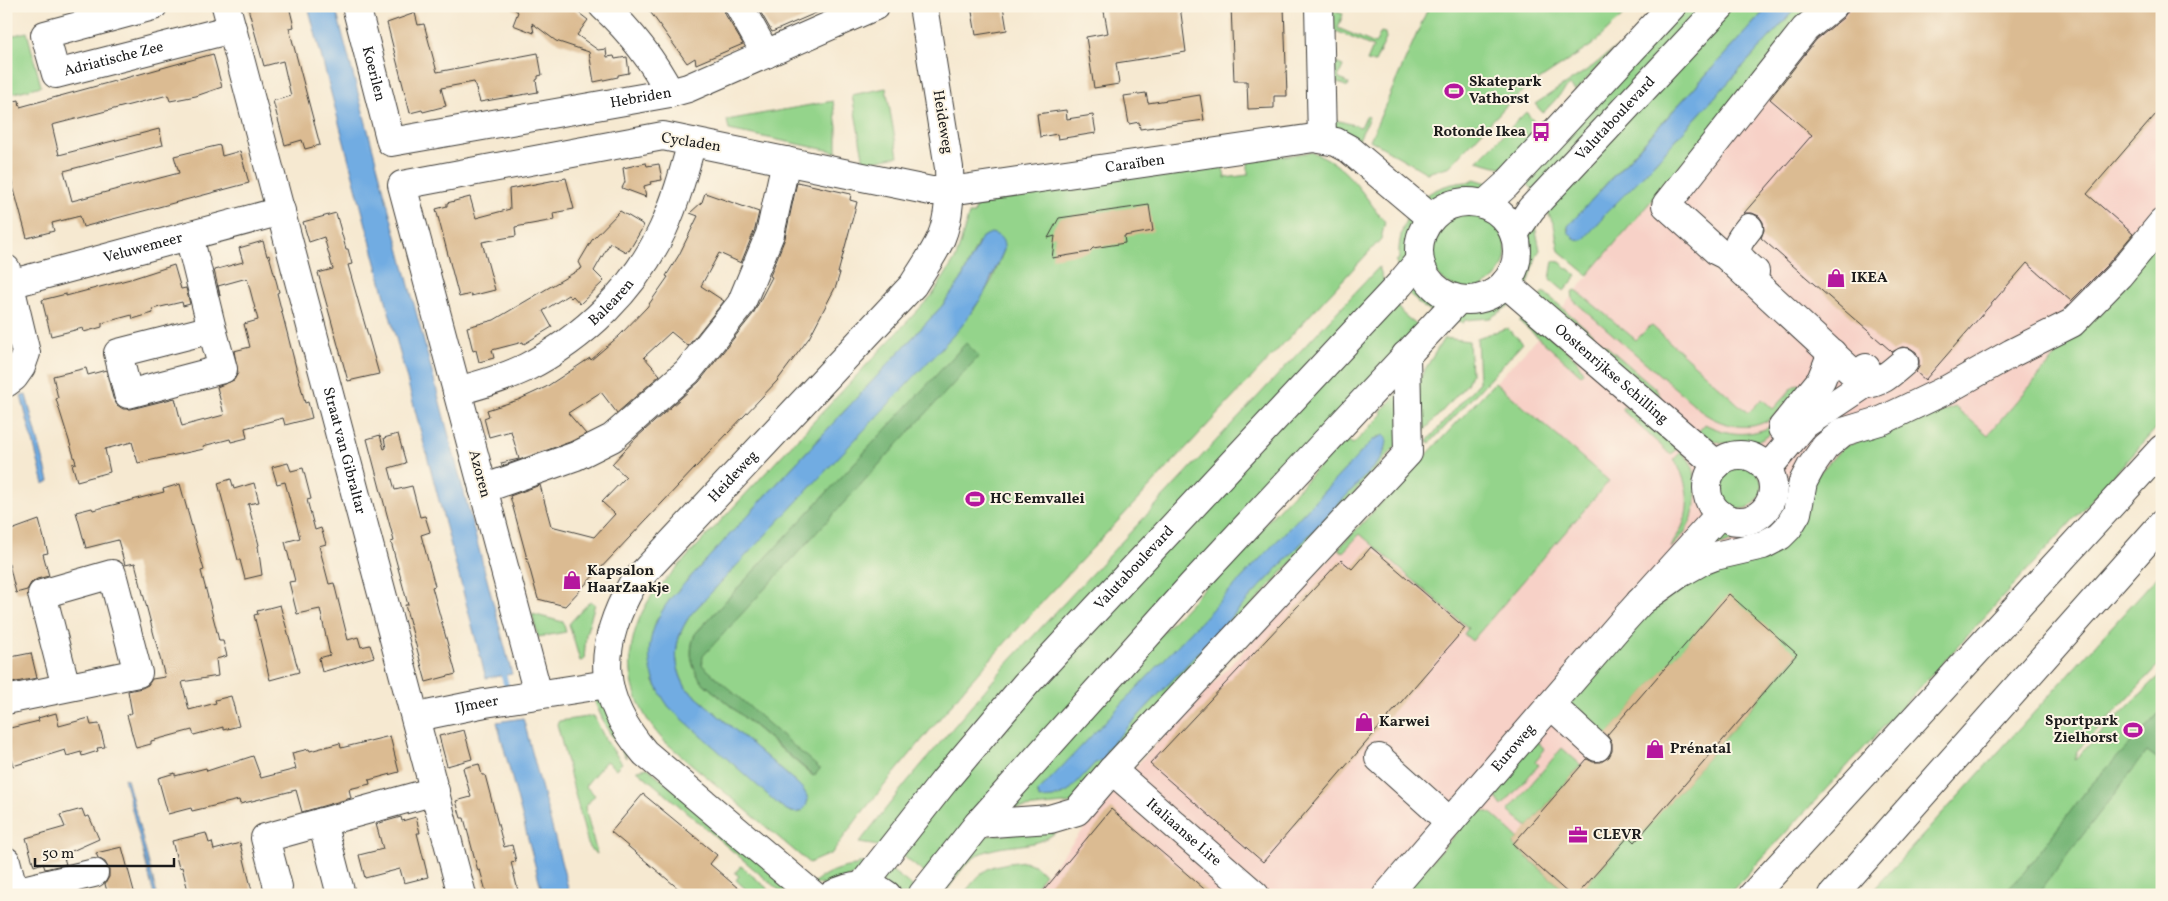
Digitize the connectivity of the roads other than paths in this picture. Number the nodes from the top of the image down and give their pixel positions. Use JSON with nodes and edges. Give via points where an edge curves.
{"nodes":[{"id":1,"x":153,"y":6,"type":"edge"},
{"id":2,"x":356,"y":6,"type":"edge"},
{"id":3,"x":603,"y":6,"type":"edge"},
{"id":4,"x":739,"y":6,"type":"edge"},
{"id":5,"x":923,"y":6,"type":"edge"},
{"id":6,"x":1319,"y":6,"type":"edge"},
{"id":7,"x":1672,"y":6,"type":"edge"},
{"id":8,"x":1721,"y":6,"type":"edge"},
{"id":9,"x":865,"y":8,"type":"edge"},
{"id":10,"x":1825,"y":11,"type":"edge"},
{"id":11,"x":229,"y":18,"type":"edge"},
{"id":12,"x":766,"y":54,"type":"junction"},
{"id":13,"x":670,"y":93,"type":"junction"},
{"id":14,"x":1322,"y":139,"type":"junction"},
{"id":15,"x":391,"y":142,"type":"joint"},
{"id":16,"x":692,"y":142,"type":"junction"},
{"id":17,"x":786,"y":161,"type":"junction"},
{"id":18,"x":402,"y":185,"type":"joint"},
{"id":19,"x":950,"y":191,"type":"junction"},
{"id":20,"x":1485,"y":204,"type":"junction"},
{"id":21,"x":281,"y":211,"type":"junction"},
{"id":22,"x":1431,"y":218,"type":"junction"},
{"id":23,"x":2155,"y":232,"type":"edge"},
{"id":24,"x":1514,"y":234,"type":"junction"},
{"id":25,"x":189,"y":236,"type":"junction"},
{"id":26,"x":1725,"y":255,"type":"junction"},
{"id":27,"x":1419,"y":261,"type":"junction"},
{"id":28,"x":8,"y":279,"type":"edge"},
{"id":29,"x":1505,"y":283,"type":"junction"},
{"id":30,"x":1458,"y":300,"type":"junction"},
{"id":31,"x":212,"y":329,"type":"dead end"},
{"id":32,"x":1406,"y":355,"type":"junction"},
{"id":33,"x":1853,"y":364,"type":"junction"},
{"id":34,"x":6,"y":382,"type":"edge"},
{"id":35,"x":457,"y":392,"type":"junction"},
{"id":36,"x":1793,"y":426,"type":"junction"},
{"id":37,"x":1828,"y":446,"type":"junction"},
{"id":38,"x":2162,"y":449,"type":"edge"},
{"id":39,"x":1717,"y":465,"type":"junction"},
{"id":40,"x":1765,"y":474,"type":"junction"},
{"id":41,"x":483,"y":489,"type":"junction"},
{"id":42,"x":1720,"y":514,"type":"junction"},
{"id":43,"x":2162,"y":524,"type":"edge"},
{"id":44,"x":1640,"y":602,"type":"junction"},
{"id":45,"x":608,"y":684,"type":"junction"},
{"id":46,"x":66,"y":687,"type":"dead end"},
{"id":47,"x":529,"y":696,"type":"junction"},
{"id":48,"x":6,"y":700,"type":"edge"},
{"id":49,"x":1551,"y":705,"type":"junction"},
{"id":50,"x":417,"y":717,"type":"junction"},
{"id":51,"x":1597,"y":747,"type":"dead end"},
{"id":52,"x":1379,"y":758,"type":"dead end"},
{"id":53,"x":1112,"y":770,"type":"junction"},
{"id":54,"x":435,"y":791,"type":"junction"},
{"id":55,"x":322,"y":822,"type":"junction"},
{"id":56,"x":1450,"y":822,"type":"junction"},
{"id":57,"x":978,"y":824,"type":"junction"},
{"id":58,"x":6,"y":861,"type":"edge"},
{"id":59,"x":94,"y":873,"type":"dead end"},
{"id":60,"x":278,"y":887,"type":"dead end"},
{"id":61,"x":875,"y":890,"type":"edge"},
{"id":62,"x":14,"y":894,"type":"edge"},
{"id":63,"x":341,"y":895,"type":"edge"},
{"id":64,"x":462,"y":895,"type":"edge"},
{"id":65,"x":813,"y":895,"type":"edge"},
{"id":66,"x":832,"y":895,"type":"edge"},
{"id":67,"x":922,"y":895,"type":"edge"},
{"id":68,"x":1254,"y":895,"type":"edge"},
{"id":69,"x":1387,"y":895,"type":"edge"},
{"id":70,"x":1753,"y":895,"type":"edge"},
{"id":71,"x":1833,"y":895,"type":"edge"}],
"edges":[{"from":1,"to":11,"type":"main road","name":"Adriatische Zee","via":[[45,35],[56,74]]},
{"from":2,"to":15,"type":"main road","name":"Koerilen"},
{"from":3,"to":13,"type":"main road","via":[[642,47]]},
{"from":4,"to":12,"type":"main road"},
{"from":5,"to":19,"type":"main road","name":"Heideweg","via":[[948,159]]},
{"from":6,"to":14,"type":"main road"},
{"from":7,"to":20,"type":"main road"},
{"from":8,"to":24,"type":"main road","name":"Valutaboulevard","via":[[1531,209]]},
{"from":9,"to":12,"type":"main road","name":"Hebriden"},
{"from":10,"to":26,"type":"main road","via":[[1805,29],[1666,205]]},
{"from":11,"to":21,"type":"main road","name":"Straat van Gibraltar"},
{"from":12,"to":13,"type":"main road","name":"Hebriden"},
{"from":13,"to":15,"type":"main road","name":"Hebriden"},
{"from":14,"to":19,"type":"main road","name":"Caraïben","via":[[1300,139]]},
{"from":14,"to":22,"type":"main road","name":"Caraïben","via":[[1349,149]]},
{"from":16,"to":17,"type":"main road","name":"Cycladen"},
{"from":16,"to":18,"type":"main road","name":"Cycladen","via":[[662,136]]},
{"from":16,"to":35,"type":"main road","name":"Balearen","via":[[680,188],[663,230],[633,278],[594,321],[564,345],[525,368]]},
{"from":17,"to":19,"type":"main road","name":"Cycladen","via":[[931,191]]},
{"from":17,"to":41,"type":"main road","via":[[770,234],[741,304],[688,372],[612,438],[576,456]]},
{"from":18,"to":35,"type":"main road","name":"Azoren"},
{"from":19,"to":45,"type":"main road","name":"Heideweg","via":[[940,239],[913,285],[632,585],[616,613],[611,630]]},
{"from":20,"to":22,"type":"main road","via":[[1452,204]]},
{"from":20,"to":24,"type":"main road","via":[[1500,213]]},
{"from":21,"to":25,"type":"main road","name":"Veluwemeer"},
{"from":21,"to":50,"type":"main road","name":"Straat van Gibraltar"},
{"from":22,"to":27,"type":"main road","via":[[1420,240]]},
{"from":23,"to":37,"type":"main road","via":[[2072,323],[1948,389]]},
{"from":24,"to":29,"type":"main road","via":[[1516,260]]},
{"from":25,"to":28,"type":"main road","name":"Veluwemeer"},
{"from":25,"to":31,"type":"main road"},
{"from":26,"to":33,"type":"main road"},
{"from":26,"to":33,"type":"main road","via":[[1727,243],[1746,225],[1736,250],[1740,259]]},
{"from":27,"to":30,"type":"main road","via":[[1434,286]]},
{"from":27,"to":61,"type":"main road","name":"Valutaboulevard","via":[[1026,684],[945,780]]},
{"from":28,"to":34,"type":"main road","via":[[26,353],[21,367]]},
{"from":29,"to":30,"type":"main road","via":[[1483,298]]},
{"from":29,"to":39,"type":"main road","name":"Oostenrijkse Schilling"},
{"from":30,"to":32,"type":"main road"},
{"from":32,"to":53,"type":"main road","via":[[1408,453]]},
{"from":32,"to":57,"type":"main road","via":[[1192,585]]},
{"from":33,"to":36,"type":"main road","via":[[1817,416]]},
{"from":33,"to":36,"type":"main road","via":[[1821,380]]},
{"from":33,"to":37,"type":"main road","via":[[1875,384],[1904,362]]},
{"from":35,"to":41,"type":"main road","name":"Azoren"},
{"from":36,"to":40,"type":"main road"},
{"from":37,"to":40,"type":"main road"},
{"from":37,"to":44,"type":"main road","name":"Euroweg","via":[[1803,482],[1796,513],[1780,536],[1763,545],[1702,561]]},
{"from":38,"to":70,"type":"main road"},
{"from":39,"to":40,"type":"main road","via":[[1739,455]]},
{"from":39,"to":42,"type":"main road","via":[[1711,472],[1707,490],[1709,499]]},
{"from":40,"to":42,"type":"main road","via":[[1766,508],[1752,518],[1735,521]]},
{"from":41,"to":47,"type":"main road","name":"Azoren"},
{"from":42,"to":44,"type":"main road","name":"Euroweg"},
{"from":43,"to":71,"type":"main road"},
{"from":44,"to":49,"type":"main road","name":"Euroweg"},
{"from":45,"to":47,"type":"main road"},
{"from":45,"to":65,"type":"main road","name":"Heideweg","via":[[626,729],[645,753]]},
{"from":46,"to":48,"type":"main road"},
{"from":47,"to":50,"type":"main road","name":"IJmeer"},
{"from":49,"to":51,"type":"main road"},
{"from":49,"to":56,"type":"main road","name":"Euroweg"},
{"from":50,"to":54,"type":"main road","name":"Straat van Gibraltar"},
{"from":52,"to":56,"type":"main road"},
{"from":53,"to":57,"type":"main road","via":[[1077,811],[1050,819]]},
{"from":53,"to":68,"type":"main road","name":"Italiaanse Lire"},
{"from":54,"to":55,"type":"main road"},
{"from":54,"to":64,"type":"main road","name":"Straat van Gibraltar"},
{"from":55,"to":60,"type":"main road","via":[[265,838]]},
{"from":55,"to":63,"type":"main road"},
{"from":56,"to":69,"type":"main road","name":"Euroweg"},
{"from":57,"to":67,"type":"main road"},
{"from":58,"to":62,"type":"main road"},
{"from":59,"to":62,"type":"main road"},
{"from":61,"to":66,"type":"main road","via":[[845,888]]}]}
